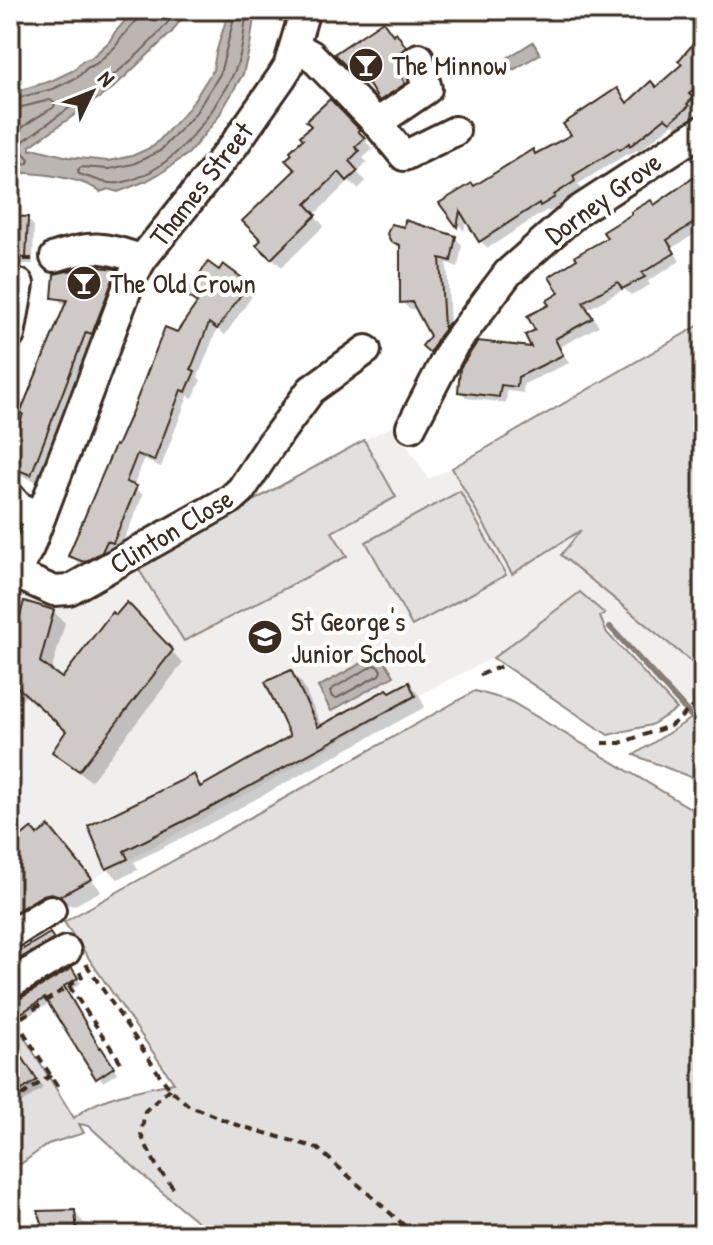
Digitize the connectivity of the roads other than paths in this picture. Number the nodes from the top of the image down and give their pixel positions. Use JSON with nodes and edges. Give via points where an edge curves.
{"nodes":[{"id":1,"x":305,"y":10,"type":"edge"},
{"id":2,"x":295,"y":46,"type":"junction"},
{"id":3,"x":419,"y":58,"type":"dead end"},
{"id":4,"x":377,"y":123,"type":"junction"},
{"id":5,"x":703,"y":130,"type":"edge"},
{"id":6,"x":455,"y":131,"type":"dead end"},
{"id":7,"x":55,"y":257,"type":"dead end"},
{"id":8,"x":142,"y":259,"type":"junction"},
{"id":9,"x":19,"y":284,"type":"dead end"},
{"id":10,"x":10,"y":335,"type":"edge"},
{"id":11,"x":366,"y":350,"type":"dead end"},
{"id":12,"x":411,"y":427,"type":"dead end"},
{"id":13,"x":10,"y":497,"type":"edge"},
{"id":14,"x":41,"y":516,"type":"junction"},
{"id":15,"x":13,"y":578,"type":"edge"},
{"id":16,"x":51,"y":910,"type":"dead end"},
{"id":17,"x":10,"y":935,"type":"edge"},
{"id":18,"x":75,"y":956,"type":"road end"},
{"id":19,"x":10,"y":984,"type":"edge"}],
"edges":[{"from":1,"to":2,"type":"street","name":"Thames Street"},
{"from":2,"to":4,"type":"street","via":[[311,55]]},
{"from":2,"to":8,"type":"street","name":"Thames Street","via":[[288,67],[234,145]]},
{"from":3,"to":4,"type":"street","via":[[427,89]]},
{"from":4,"to":6,"type":"street","via":[[404,156]]},
{"from":5,"to":12,"type":"street","name":"Dorney Grove","via":[[578,211],[508,273],[453,346]]},
{"from":7,"to":8,"type":"street","via":[[103,248]]},
{"from":8,"to":14,"type":"street","name":"Thames Street","via":[[118,309]]},
{"from":9,"to":10,"type":"street"},
{"from":11,"to":15,"type":"street","name":"Clinton Close","via":[[311,390],[231,499],[69,590],[54,591]]},
{"from":13,"to":14,"type":"street"},
{"from":14,"to":15,"type":"street","name":"Thames Street"},
{"from":16,"to":17,"type":"street"},
{"from":18,"to":19,"type":"street"}]}
